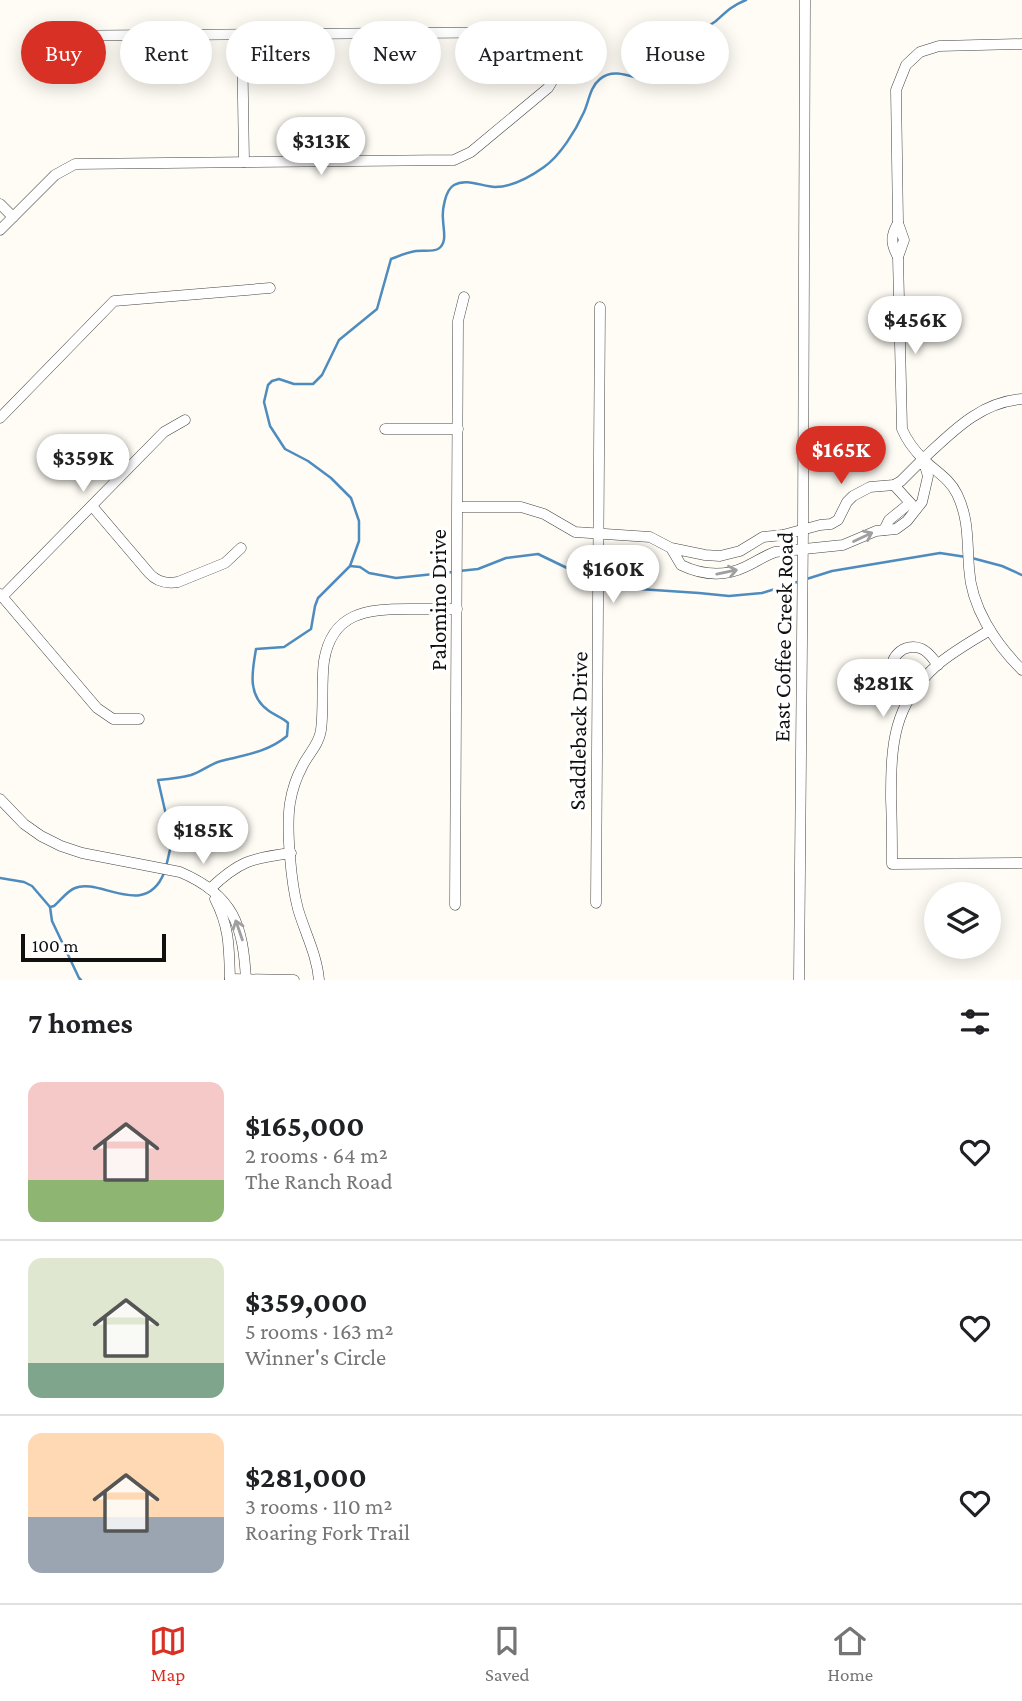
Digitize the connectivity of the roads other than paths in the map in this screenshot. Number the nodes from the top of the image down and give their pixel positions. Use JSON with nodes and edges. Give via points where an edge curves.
{"nodes":[{"id":1,"x":805,"y":0,"type":"edge"},
{"id":2,"x":335,"y":34,"type":"edge"},
{"id":3,"x":226,"y":35,"type":"edge"},
{"id":4,"x":106,"y":36,"type":"edge"},
{"id":5,"x":1022,"y":44,"type":"edge"},
{"id":6,"x":243,"y":84,"type":"edge"},
{"id":7,"x":244,"y":162,"type":"junction"},
{"id":8,"x":0,"y":204,"type":"edge"},
{"id":9,"x":13,"y":217,"type":"junction"},
{"id":10,"x":0,"y":230,"type":"edge"},
{"id":11,"x":270,"y":288,"type":"dead end"},
{"id":12,"x":464,"y":297,"type":"dead end"},
{"id":13,"x":600,"y":307,"type":"dead end"},
{"id":14,"x":1022,"y":399,"type":"edge"},
{"id":15,"x":0,"y":418,"type":"edge"},
{"id":16,"x":185,"y":420,"type":"dead end"},
{"id":17,"x":385,"y":429,"type":"dead end"},
{"id":18,"x":458,"y":429,"type":"junction"},
{"id":19,"x":923,"y":459,"type":"junction"},
{"id":20,"x":894,"y":485,"type":"junction"},
{"id":21,"x":92,"y":506,"type":"junction"},
{"id":22,"x":457,"y":507,"type":"junction"},
{"id":23,"x":913,"y":507,"type":"junction"},
{"id":24,"x":803,"y":529,"type":"junction"},
{"id":25,"x":599,"y":533,"type":"junction"},
{"id":26,"x":241,"y":548,"type":"dead end"},
{"id":27,"x":671,"y":548,"type":"junction"},
{"id":28,"x":803,"y":549,"type":"junction"},
{"id":29,"x":1,"y":595,"type":"edge"},
{"id":30,"x":457,"y":609,"type":"junction"},
{"id":31,"x":990,"y":629,"type":"junction"},
{"id":32,"x":938,"y":664,"type":"junction"},
{"id":33,"x":1022,"y":670,"type":"edge"},
{"id":34,"x":914,"y":691,"type":"junction"},
{"id":35,"x":139,"y":719,"type":"dead end"},
{"id":36,"x":0,"y":799,"type":"edge"},
{"id":37,"x":291,"y":853,"type":"junction"},
{"id":38,"x":1022,"y":863,"type":"edge"},
{"id":39,"x":211,"y":889,"type":"junction"},
{"id":40,"x":596,"y":903,"type":"dead end"},
{"id":41,"x":455,"y":905,"type":"dead end"},
{"id":42,"x":230,"y":980,"type":"edge"},
{"id":43,"x":246,"y":980,"type":"edge"},
{"id":44,"x":294,"y":980,"type":"edge"},
{"id":45,"x":320,"y":980,"type":"edge"},
{"id":46,"x":799,"y":980,"type":"edge"}],
"edges":[{"from":1,"to":24,"type":"street","name":"East Coffee Creek Road"},
{"from":2,"to":7,"type":"street","via":[[558,32],[557,69],[548,89],[454,160]]},
{"from":3,"to":4,"type":"street"},
{"from":5,"to":19,"type":"street","via":[[939,46],[920,52],[906,65],[896,90],[898,223],[891,240],[898,257],[901,419],[905,436]]},
{"from":6,"to":7,"type":"street"},
{"from":7,"to":9,"type":"street","via":[[75,164],[55,175]]},
{"from":8,"to":9,"type":"street"},
{"from":9,"to":10,"type":"street"},
{"from":11,"to":15,"type":"street","via":[[114,301]]},
{"from":12,"to":18,"type":"street","name":"Palomino Drive","via":[[458,321]]},
{"from":13,"to":25,"type":"street","name":"Saddleback Drive"},
{"from":14,"to":19,"type":"street","via":[[981,411]]},
{"from":16,"to":21,"type":"street","via":[[164,432]]},
{"from":17,"to":18,"type":"street"},
{"from":18,"to":22,"type":"street","name":"Palomino Drive"},
{"from":19,"to":20,"type":"street"},
{"from":19,"to":23,"type":"street","via":[[926,490],[922,502]]},
{"from":19,"to":31,"type":"street","via":[[954,488],[963,508],[971,584]]},
{"from":20,"to":23,"type":"street"},
{"from":20,"to":24,"type":"street","via":[[861,491],[847,502],[838,520]]},
{"from":21,"to":26,"type":"street","via":[[160,582],[178,582],[225,563]]},
{"from":21,"to":29,"type":"street"},
{"from":22,"to":25,"type":"street","via":[[521,507],[575,532]]},
{"from":22,"to":30,"type":"street","name":"Palomino Drive"},
{"from":28,"to":23,"type":"street","one_way":true,"via":[[843,545],[864,535],[896,529]]},
{"from":24,"to":27,"type":"street","via":[[763,537],[740,551],[720,556]]},
{"from":24,"to":28,"type":"street","name":"East Coffee Creek Road"},
{"from":25,"to":27,"type":"street","via":[[650,537]]},
{"from":25,"to":40,"type":"street","name":"Saddleback Drive"},
{"from":27,"to":28,"type":"street","one_way":true,"via":[[681,565],[715,574],[731,573],[766,555]]},
{"from":28,"to":46,"type":"street","name":"East Coffee Creek Road"},
{"from":29,"to":35,"type":"street","via":[[97,708],[113,719]]},
{"from":30,"to":37,"type":"street","via":[[374,610],[347,619],[335,630],[324,663],[319,738],[290,804]]},
{"from":30,"to":41,"type":"street","name":"Palomino Drive"},
{"from":31,"to":32,"type":"street"},
{"from":31,"to":33,"type":"street"},
{"from":32,"to":34,"type":"street"},
{"from":32,"to":34,"type":"street","via":[[927,652],[912,646],[895,656],[896,679]]},
{"from":34,"to":38,"type":"street","via":[[897,728],[892,753],[892,864]]},
{"from":36,"to":39,"type":"street","via":[[24,824],[61,846],[180,873]]},
{"from":37,"to":39,"type":"street","via":[[239,865]]},
{"from":37,"to":45,"type":"street","via":[[298,908]]},
{"from":39,"to":42,"type":"street","via":[[224,916]]},
{"from":43,"to":39,"type":"street","one_way":true,"via":[[240,930],[232,911]]},
{"from":42,"to":43,"type":"street"},
{"from":43,"to":44,"type":"street"}]}
